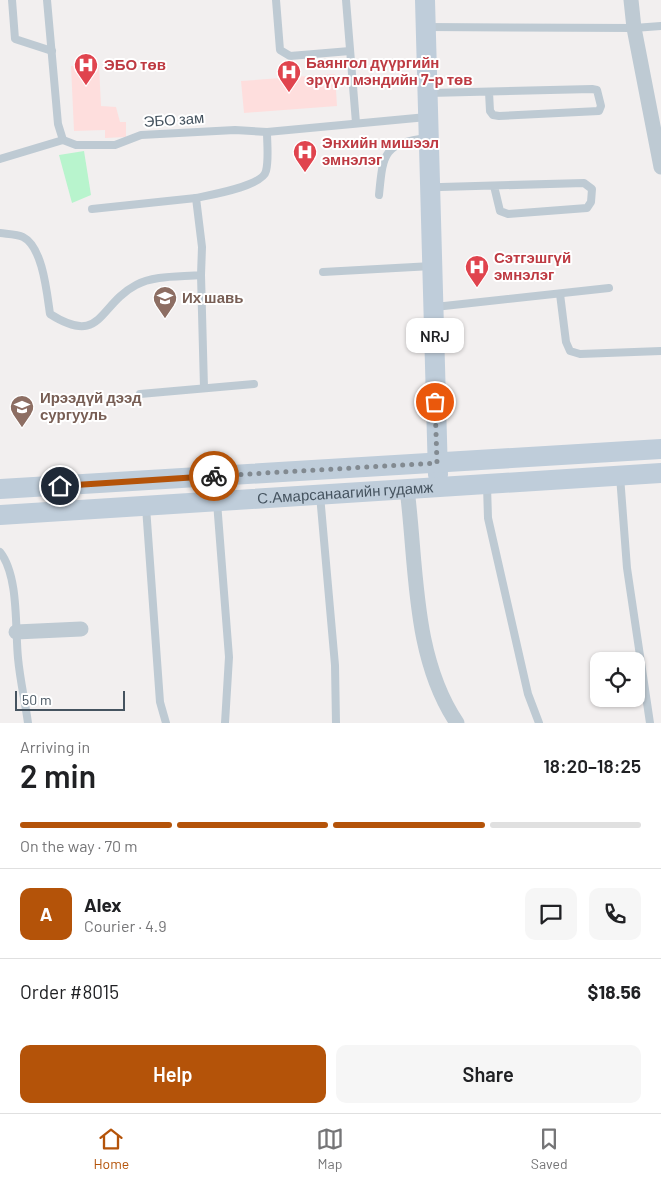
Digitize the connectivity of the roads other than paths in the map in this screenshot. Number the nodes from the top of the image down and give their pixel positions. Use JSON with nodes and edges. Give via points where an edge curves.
{"nodes":[{"id":1,"x":12,"y":0,"type":"edge"},
{"id":2,"x":47,"y":0,"type":"edge"},
{"id":3,"x":276,"y":0,"type":"edge"},
{"id":4,"x":346,"y":0,"type":"edge"},
{"id":5,"x":425,"y":0,"type":"edge"},
{"id":6,"x":631,"y":0,"type":"edge"},
{"id":7,"x":661,"y":26,"type":"edge"},
{"id":8,"x":426,"y":27,"type":"junction"},
{"id":9,"x":634,"y":28,"type":"junction"},
{"id":10,"x":52,"y":51,"type":"junction"},
{"id":11,"x":350,"y":51,"type":"junction"},
{"id":12,"x":428,"y":92,"type":"junction"},
{"id":13,"x":489,"y":92,"type":"junction"},
{"id":14,"x":656,"y":111,"type":"edge"},
{"id":15,"x":428,"y":117,"type":"junction"},
{"id":16,"x":356,"y":124,"type":"junction"},
{"id":17,"x":266,"y":132,"type":"junction"},
{"id":18,"x":430,"y":138,"type":"junction"},
{"id":19,"x":63,"y":140,"type":"junction"},
{"id":20,"x":0,"y":159,"type":"edge"},
{"id":21,"x":661,"y":167,"type":"edge"},
{"id":22,"x":494,"y":186,"type":"junction"},
{"id":23,"x":430,"y":188,"type":"junction"},
{"id":24,"x":379,"y":195,"type":"dead end"},
{"id":25,"x":196,"y":198,"type":"junction"},
{"id":26,"x":92,"y":209,"type":"dead end"},
{"id":27,"x":0,"y":233,"type":"edge"},
{"id":28,"x":432,"y":266,"type":"junction"},
{"id":29,"x":323,"y":272,"type":"dead end"},
{"id":30,"x":201,"y":274,"type":"junction"},
{"id":31,"x":609,"y":288,"type":"dead end"},
{"id":32,"x":560,"y":294,"type":"junction"},
{"id":33,"x":433,"y":308,"type":"junction"},
{"id":34,"x":661,"y":351,"type":"edge"},
{"id":35,"x":254,"y":384,"type":"dead end"},
{"id":36,"x":204,"y":388,"type":"junction"},
{"id":37,"x":140,"y":394,"type":"dead end"},
{"id":38,"x":661,"y":448,"type":"edge"},
{"id":39,"x":437,"y":463,"type":"junction"},
{"id":40,"x":661,"y":473,"type":"edge"},
{"id":41,"x":620,"y":476,"type":"junction"},
{"id":42,"x":486,"y":484,"type":"junction"},
{"id":43,"x":438,"y":487,"type":"junction"},
{"id":44,"x":0,"y":489,"type":"edge"},
{"id":45,"x":406,"y":489,"type":"junction"},
{"id":46,"x":320,"y":495,"type":"junction"},
{"id":47,"x":217,"y":502,"type":"junction"},
{"id":48,"x":146,"y":506,"type":"junction"},
{"id":49,"x":0,"y":515,"type":"edge"},
{"id":50,"x":0,"y":552,"type":"edge"},
{"id":51,"x":82,"y":629,"type":"dead end"},
{"id":52,"x":16,"y":632,"type":"junction"},
{"id":53,"x":28,"y":723,"type":"edge"},
{"id":54,"x":166,"y":723,"type":"edge"},
{"id":55,"x":225,"y":723,"type":"edge"},
{"id":56,"x":336,"y":723,"type":"edge"},
{"id":57,"x":457,"y":723,"type":"edge"},
{"id":58,"x":539,"y":723,"type":"edge"},
{"id":59,"x":650,"y":723,"type":"edge"}],
"edges":[{"from":1,"to":10,"type":"lane","via":[[15,39]]},
{"from":2,"to":10,"type":"lane"},
{"from":3,"to":11,"type":"lane","via":[[282,54]]},
{"from":4,"to":11,"type":"lane"},
{"from":5,"to":8,"type":"main road"},
{"from":6,"to":9,"type":"street"},
{"from":7,"to":9,"type":"lane"},
{"from":8,"to":9,"type":"lane"},
{"from":8,"to":12,"type":"main road"},
{"from":9,"to":14,"type":"street"},
{"from":10,"to":19,"type":"lane","via":[[58,124]]},
{"from":11,"to":16,"type":"lane"},
{"from":12,"to":13,"type":"lane"},
{"from":12,"to":15,"type":"main road"},
{"from":13,"to":13,"type":"lane","via":[[490,112],[498,116],[599,111],[601,106],[598,90],[592,89]]},
{"from":14,"to":21,"type":"street"},
{"from":15,"to":16,"type":"lane","name":"ЭБО зам"},
{"from":15,"to":18,"type":"main road"},
{"from":16,"to":17,"type":"lane","name":"ЭБО зам"},
{"from":17,"to":19,"type":"lane","name":"ЭБО зам","via":[[235,130],[141,136],[115,145],[76,145]]},
{"from":17,"to":25,"type":"lane","via":[[267,170],[264,176],[235,189]]},
{"from":18,"to":23,"type":"main road"},
{"from":18,"to":24,"type":"lane","via":[[400,143],[389,150],[382,162]]},
{"from":19,"to":20,"type":"lane"},
{"from":22,"to":22,"type":"lane","via":[[584,182],[592,189],[591,202],[587,208],[508,214],[500,212]]},
{"from":22,"to":23,"type":"lane"},
{"from":23,"to":28,"type":"main road"},
{"from":25,"to":26,"type":"lane"},
{"from":25,"to":30,"type":"lane","via":[[202,247]]},
{"from":27,"to":30,"type":"lane","via":[[24,237],[33,246],[50,314],[68,325],[88,326],[103,317],[114,300],[137,284]]},
{"from":28,"to":29,"type":"lane"},
{"from":28,"to":33,"type":"main road"},
{"from":30,"to":36,"type":"lane"},
{"from":31,"to":32,"type":"lane"},
{"from":32,"to":33,"type":"lane"},
{"from":32,"to":34,"type":"lane","via":[[570,351],[580,354]]},
{"from":33,"to":39,"type":"main road"},
{"from":35,"to":36,"type":"lane"},
{"from":36,"to":37,"type":"lane"},
{"from":38,"to":39,"type":"main road","name":"С.Амарсанаагийн гудамж"},
{"from":39,"to":43,"type":"main road"},
{"from":39,"to":44,"type":"main road","name":"С.Амарсанаагийн гудамж"},
{"from":40,"to":41,"type":"main road","name":"С.Амарсанаагийн гудамж"},
{"from":41,"to":42,"type":"main road","name":"С.Амарсанаагийн гудамж"},
{"from":41,"to":59,"type":"lane","via":[[629,586]]},
{"from":42,"to":43,"type":"main road","name":"С.Амарсанаагийн гудамж"},
{"from":42,"to":58,"type":"lane","via":[[488,518],[528,694]]},
{"from":43,"to":45,"type":"main road","name":"С.Амарсанаагийн гудамж"},
{"from":45,"to":46,"type":"main road","name":"С.Амарсанаагийн гудамж"},
{"from":45,"to":57,"type":"street","via":[[417,593],[430,666],[438,690]]},
{"from":46,"to":47,"type":"main road","name":"С.Амарсанаагийн гудамж"},
{"from":46,"to":56,"type":"lane","via":[[335,665]]},
{"from":47,"to":48,"type":"main road","name":"С.Амарсанаагийн гудамж"},
{"from":47,"to":55,"type":"lane","via":[[229,657]]},
{"from":48,"to":49,"type":"main road","name":"С.Амарсанаагийн гудамж"},
{"from":48,"to":54,"type":"lane","via":[[160,702]]},
{"from":50,"to":52,"type":"lane","via":[[8,562],[12,579]]},
{"from":51,"to":52,"type":"street"},
{"from":52,"to":53,"type":"lane"}]}
